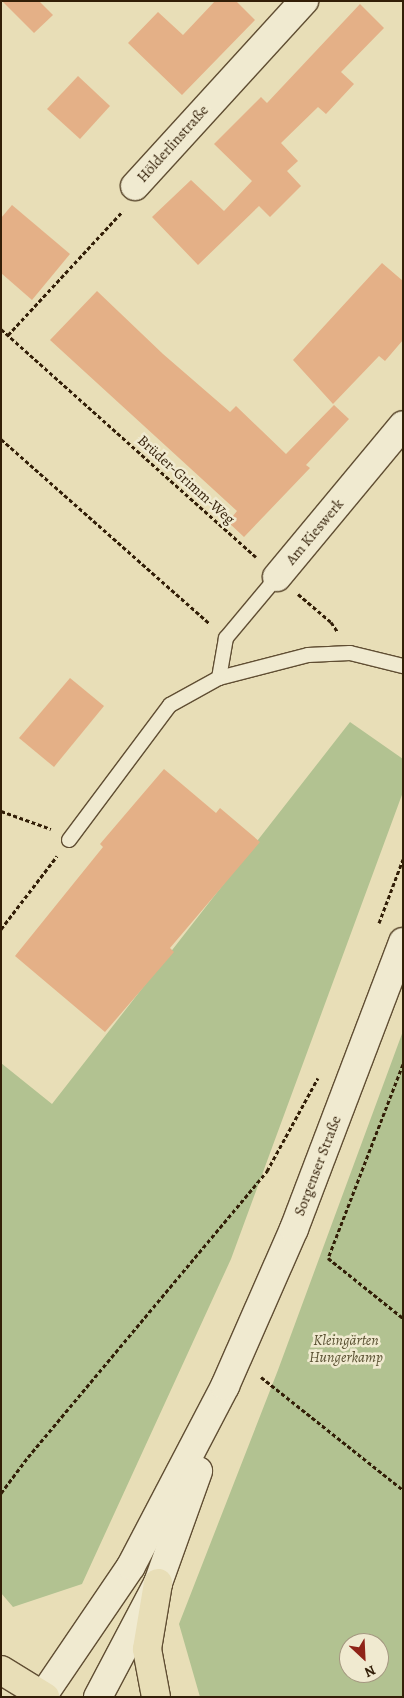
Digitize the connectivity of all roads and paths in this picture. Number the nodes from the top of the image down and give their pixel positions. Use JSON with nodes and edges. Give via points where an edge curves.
{"nodes":[{"id":1,"x":304,"y":1,"type":"edge"},
{"id":2,"x":135,"y":186,"type":"joint"},
{"id":3,"x":1,"y":329,"type":"edge"},
{"id":4,"x":8,"y":335,"type":"junction"},
{"id":5,"x":403,"y":425,"type":"edge"},
{"id":6,"x":1,"y":439,"type":"edge"},
{"id":7,"x":278,"y":577,"type":"junction"},
{"id":8,"x":226,"y":638,"type":"junction"},
{"id":9,"x":350,"y":653,"type":"junction"},
{"id":10,"x":403,"y":666,"type":"edge"},
{"id":11,"x":219,"y":678,"type":"junction"},
{"id":12,"x":1,"y":811,"type":"edge"},
{"id":13,"x":69,"y":840,"type":"junction"},
{"id":14,"x":403,"y":859,"type":"edge"},
{"id":15,"x":1,"y":929,"type":"edge"},
{"id":16,"x":376,"y":932,"type":"dead end"},
{"id":17,"x":403,"y":942,"type":"edge"},
{"id":18,"x":403,"y":1064,"type":"edge"},
{"id":19,"x":320,"y":1073,"type":"dead end"},
{"id":20,"x":403,"y":1318,"type":"edge"},
{"id":21,"x":238,"y":1358,"type":"junction"},
{"id":22,"x":225,"y":1386,"type":"junction"},
{"id":23,"x":403,"y":1490,"type":"edge"},
{"id":24,"x":1,"y":1493,"type":"edge"},
{"id":25,"x":158,"y":1583,"type":"junction"},
{"id":26,"x":1,"y":1670,"type":"edge"},
{"id":27,"x":43,"y":1696,"type":"edge"},
{"id":28,"x":98,"y":1697,"type":"edge"},
{"id":29,"x":156,"y":1697,"type":"edge"}],
"edges":[{"from":1,"to":2,"type":"main road","name":"Hölderlinstraße"},
{"from":2,"to":4,"type":"path","name":"Hölderlinstraße","via":[[125,209]]},
{"from":3,"to":4,"type":"path","name":"Brüder-Grimm-Weg"},
{"from":4,"to":7,"type":"path","name":"Brüder-Grimm-Weg"},
{"from":5,"to":7,"type":"main road","name":"Am Kieswerk"},
{"from":6,"to":8,"type":"path"},
{"from":7,"to":8,"type":"lane","name":"Am Kieswerk"},
{"from":7,"to":9,"type":"path","name":"Brüder-Grimm-Weg","via":[[331,622]]},
{"from":8,"to":11,"type":"lane"},
{"from":9,"to":10,"type":"lane"},
{"from":9,"to":11,"type":"lane","via":[[308,655]]},
{"from":11,"to":13,"type":"lane","via":[[170,705]]},
{"from":12,"to":13,"type":"path","via":[[49,828]]},
{"from":13,"to":15,"type":"path"},
{"from":14,"to":16,"type":"path"},
{"from":17,"to":21,"type":"main road","name":"Sorgenser Straße","via":[[294,1229]]},
{"from":18,"to":20,"type":"path","via":[[328,1258]]},
{"from":19,"to":24,"type":"path","via":[[267,1171]]},
{"from":21,"to":22,"type":"main road","name":"Sorgenser Straße"},
{"from":21,"to":23,"type":"path"},
{"from":22,"to":25,"type":"main road"},
{"from":22,"to":27,"type":"main road","via":[[132,1566]]},
{"from":25,"to":28,"type":"main road"},
{"from":25,"to":29,"type":"main road","via":[[147,1649]]},
{"from":26,"to":27,"type":"main road"}]}
